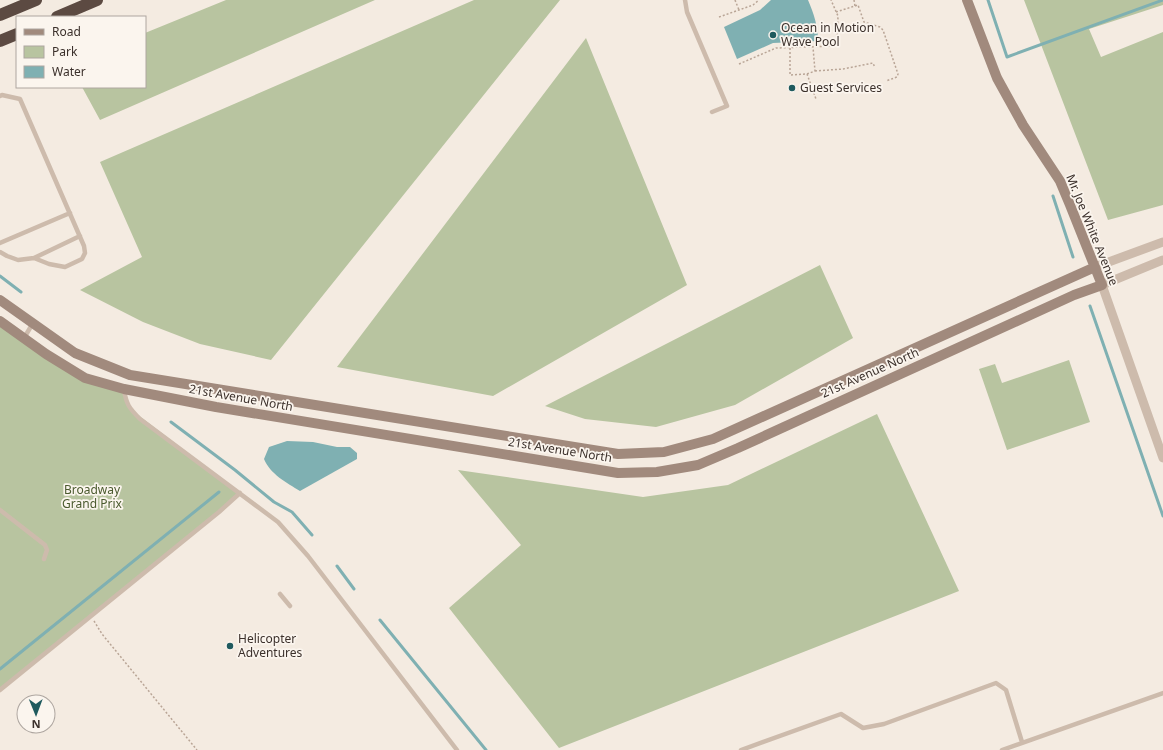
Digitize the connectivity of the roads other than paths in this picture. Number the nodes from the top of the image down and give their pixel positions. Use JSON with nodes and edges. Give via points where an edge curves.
{"nodes":[{"id":1,"x":36,"y":0,"type":"edge"},
{"id":2,"x":97,"y":0,"type":"edge"},
{"id":3,"x":685,"y":0,"type":"edge"},
{"id":4,"x":967,"y":0,"type":"edge"},
{"id":5,"x":0,"y":15,"type":"edge"},
{"id":6,"x":59,"y":16,"type":"edge"},
{"id":7,"x":16,"y":34,"type":"edge"},
{"id":8,"x":0,"y":41,"type":"edge"},
{"id":9,"x":0,"y":96,"type":"edge"},
{"id":10,"x":712,"y":112,"type":"dead end"},
{"id":11,"x":70,"y":213,"type":"junction"},
{"id":12,"x":80,"y":236,"type":"junction"},
{"id":13,"x":1163,"y":242,"type":"edge"},
{"id":14,"x":0,"y":243,"type":"edge"},
{"id":15,"x":0,"y":252,"type":"edge"},
{"id":16,"x":34,"y":258,"type":"junction"},
{"id":17,"x":1163,"y":260,"type":"edge"},
{"id":18,"x":1095,"y":267,"type":"junction"},
{"id":19,"x":1102,"y":285,"type":"junction"},
{"id":20,"x":0,"y":300,"type":"edge"},
{"id":21,"x":0,"y":321,"type":"edge"},
{"id":22,"x":33,"y":323,"type":"junction"},
{"id":23,"x":24,"y":338,"type":"junction"},
{"id":24,"x":124,"y":389,"type":"junction"},
{"id":25,"x":1159,"y":436,"type":"edge"},
{"id":26,"x":1163,"y":458,"type":"edge"},
{"id":27,"x":240,"y":493,"type":"junction"},
{"id":28,"x":0,"y":510,"type":"edge"},
{"id":29,"x":44,"y":559,"type":"dead end"},
{"id":30,"x":280,"y":594,"type":"dead end"},
{"id":31,"x":290,"y":606,"type":"dead end"},
{"id":32,"x":0,"y":690,"type":"edge"},
{"id":33,"x":1163,"y":693,"type":"edge"},
{"id":34,"x":1022,"y":742,"type":"junction"},
{"id":35,"x":457,"y":750,"type":"edge"},
{"id":36,"x":741,"y":750,"type":"edge"},
{"id":37,"x":1002,"y":750,"type":"edge"}],
"edges":[{"from":1,"to":5,"type":"highway"},
{"from":2,"to":6,"type":"highway"},
{"from":3,"to":10,"type":"lane","via":[[687,12],[727,106]]},
{"from":4,"to":18,"type":"street","name":"Mr. Joe White Avenue","via":[[997,78],[1023,125],[1060,181]]},
{"from":7,"to":8,"type":"highway"},
{"from":9,"to":11,"type":"lane","via":[[20,99]]},
{"from":11,"to":12,"type":"lane"},
{"from":11,"to":14,"type":"lane"},
{"from":12,"to":16,"type":"lane"},
{"from":12,"to":16,"type":"lane","via":[[85,253],[82,259],[65,267]]},
{"from":13,"to":18,"type":"street"},
{"from":15,"to":16,"type":"lane","via":[[18,260]]},
{"from":17,"to":19,"type":"street"},
{"from":18,"to":19,"type":"street","name":"Mr. Joe White Avenue"},
{"from":18,"to":22,"type":"street","name":"21st Avenue North","via":[[713,439],[664,452],[618,454],[130,375],[75,353]]},
{"from":19,"to":24,"type":"street","name":"21st Avenue North","via":[[698,465],[657,472],[618,473],[216,407]]},
{"from":19,"to":25,"type":"street","name":"Mr. Joe White Avenue"},
{"from":20,"to":22,"type":"street","name":"21st Avenue North"},
{"from":21,"to":23,"type":"street","name":"21st Avenue North"},
{"from":22,"to":23,"type":"lane"},
{"from":23,"to":24,"type":"street","name":"21st Avenue North","via":[[85,378]]},
{"from":24,"to":27,"type":"lane","via":[[129,408],[140,419]]},
{"from":25,"to":26,"type":"street","name":"Mr. Joe White Avenue"},
{"from":27,"to":32,"type":"lane"},
{"from":27,"to":35,"type":"lane","via":[[278,522],[308,556]]},
{"from":28,"to":29,"type":"lane","via":[[45,545],[47,550]]},
{"from":30,"to":31,"type":"lane"},
{"from":33,"to":34,"type":"lane"},
{"from":34,"to":36,"type":"lane","via":[[1006,690],[996,683],[884,724],[863,728],[841,714]]},
{"from":34,"to":37,"type":"lane"}]}
